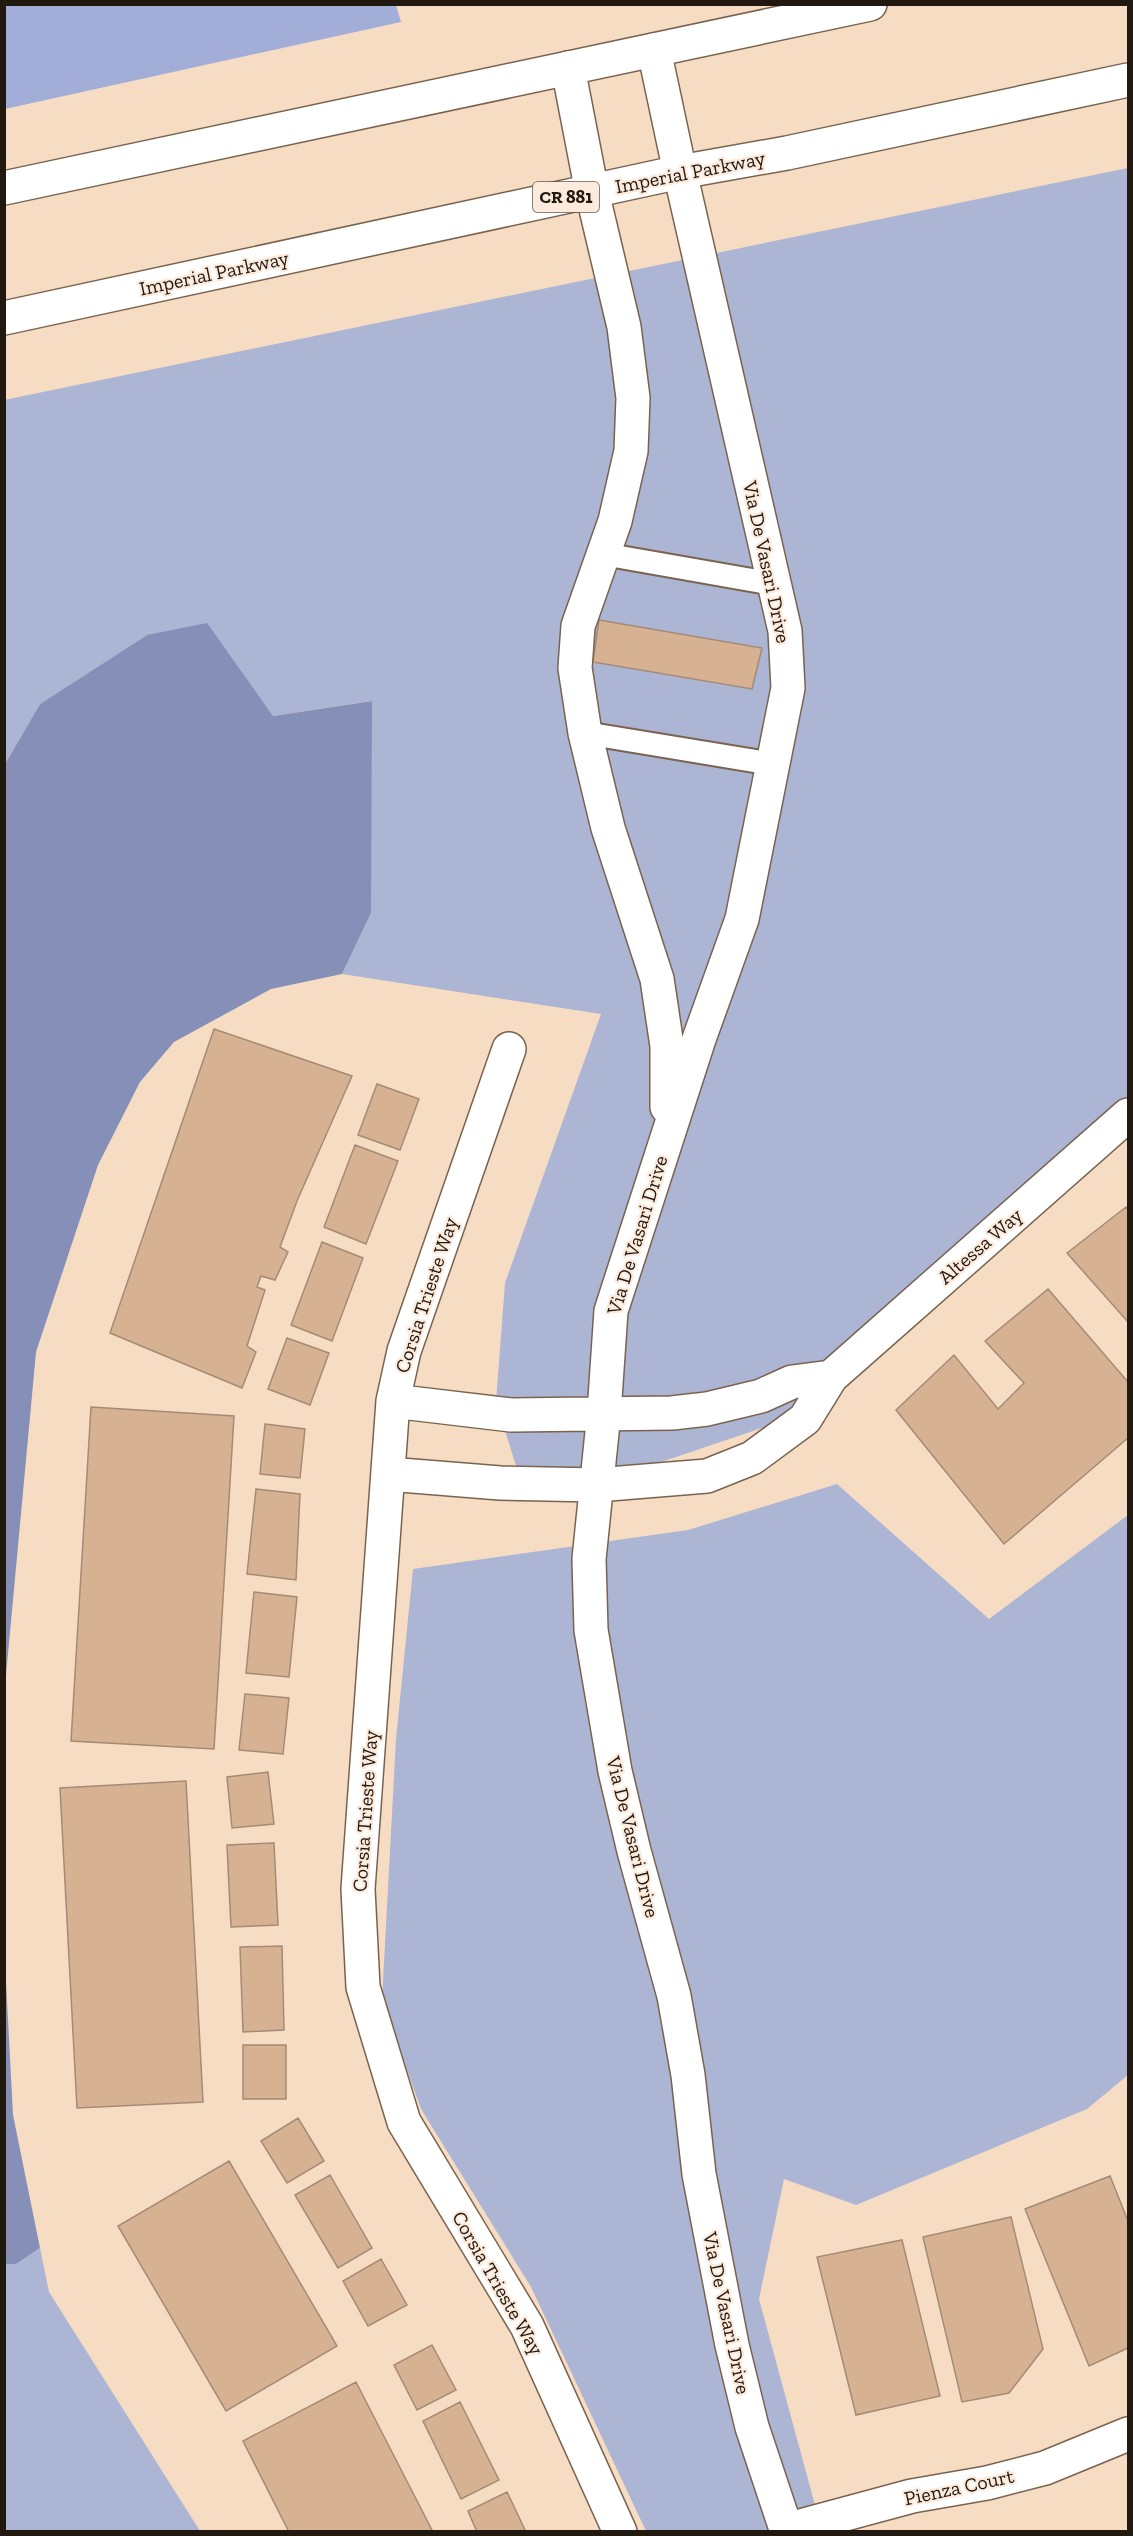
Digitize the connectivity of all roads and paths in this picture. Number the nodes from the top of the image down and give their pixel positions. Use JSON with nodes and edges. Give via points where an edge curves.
{"nodes":[{"id":1,"x":870,"y":4,"type":"edge"},
{"id":2,"x":654,"y":50,"type":"junction"},
{"id":3,"x":568,"y":68,"type":"junction"},
{"id":4,"x":1128,"y":80,"type":"edge"},
{"id":5,"x":680,"y":172,"type":"junction"},
{"id":6,"x":4,"y":188,"type":"edge"},
{"id":7,"x":592,"y":192,"type":"junction"},
{"id":8,"x":4,"y":318,"type":"edge"},
{"id":9,"x":603,"y":554,"type":"junction"},
{"id":10,"x":774,"y":584,"type":"junction"},
{"id":11,"x":585,"y":733,"type":"junction"},
{"id":12,"x":773,"y":764,"type":"junction"},
{"id":13,"x":509,"y":1049,"type":"dead end"},
{"id":14,"x":1128,"y":1115,"type":"edge"},
{"id":15,"x":667,"y":1139,"type":"junction"},
{"id":16,"x":831,"y":1377,"type":"junction"},
{"id":17,"x":393,"y":1401,"type":"junction"},
{"id":18,"x":604,"y":1413,"type":"junction"},
{"id":19,"x":388,"y":1474,"type":"junction"},
{"id":20,"x":597,"y":1485,"type":"junction"},
{"id":21,"x":1128,"y":2434,"type":"edge"},
{"id":22,"x":787,"y":2531,"type":"edge"},
{"id":23,"x":620,"y":2532,"type":"edge"}],
"edges":[{"from":1,"to":2,"type":"street"},
{"from":2,"to":3,"type":"street"},
{"from":2,"to":5,"type":"street","name":"Via De Vasari Drive"},
{"from":3,"to":6,"type":"street"},
{"from":3,"to":7,"type":"street","name":"Via De Vasari Drive"},
{"from":4,"to":5,"type":"street","name":"Imperial Parkway","number":"CR 881"},
{"from":5,"to":7,"type":"street","name":"Imperial Parkway","number":"CR 881"},
{"from":5,"to":10,"type":"street","name":"Via De Vasari Drive"},
{"from":7,"to":8,"type":"street","name":"Imperial Parkway","number":"CR 881"},
{"from":7,"to":9,"type":"street","name":"Via De Vasari Drive","via":[[624,327],[633,398],[631,451]]},
{"from":9,"to":10,"type":"lane"},
{"from":9,"to":11,"type":"street","name":"Via De Vasari Drive","via":[[578,626],[575,668]]},
{"from":10,"to":12,"type":"street","name":"Via De Vasari Drive","via":[[785,631],[788,688]]},
{"from":11,"to":12,"type":"lane"},
{"from":11,"to":15,"type":"street","name":"Via De Vasari Drive","via":[[608,828],[657,979],[667,1046]]},
{"from":12,"to":15,"type":"street","name":"Via De Vasari Drive","via":[[742,918]]},
{"from":13,"to":17,"type":"street","name":"Corsia Trieste Way","via":[[404,1351]]},
{"from":14,"to":16,"type":"street","name":"Altessa Way"},
{"from":15,"to":18,"type":"street","name":"Via De Vasari Drive","via":[[611,1311]]},
{"from":16,"to":18,"type":"street","via":[[792,1382],[760,1396],[707,1409]]},
{"from":16,"to":20,"type":"street","name":"Altessa Way","via":[[805,1419],[752,1458],[707,1476]]},
{"from":17,"to":18,"type":"street","via":[[511,1415]]},
{"from":17,"to":19,"type":"street","name":"Corsia Trieste Way"},
{"from":18,"to":20,"type":"street","name":"Via De Vasari Drive"},
{"from":19,"to":20,"type":"street","name":"Altessa Way","via":[[500,1483]]},
{"from":19,"to":23,"type":"street","name":"Corsia Trieste Way","via":[[358,1888],[363,1987],[404,2122],[527,2326]]},
{"from":20,"to":22,"type":"street","name":"Via De Vasari Drive","via":[[589,1559],[591,1630],[615,1772],[674,1996],[699,2174],[732,2345],[752,2427]]},
{"from":21,"to":22,"type":"street","name":"Pienza Court","via":[[1045,2468],[912,2496]]}]}
